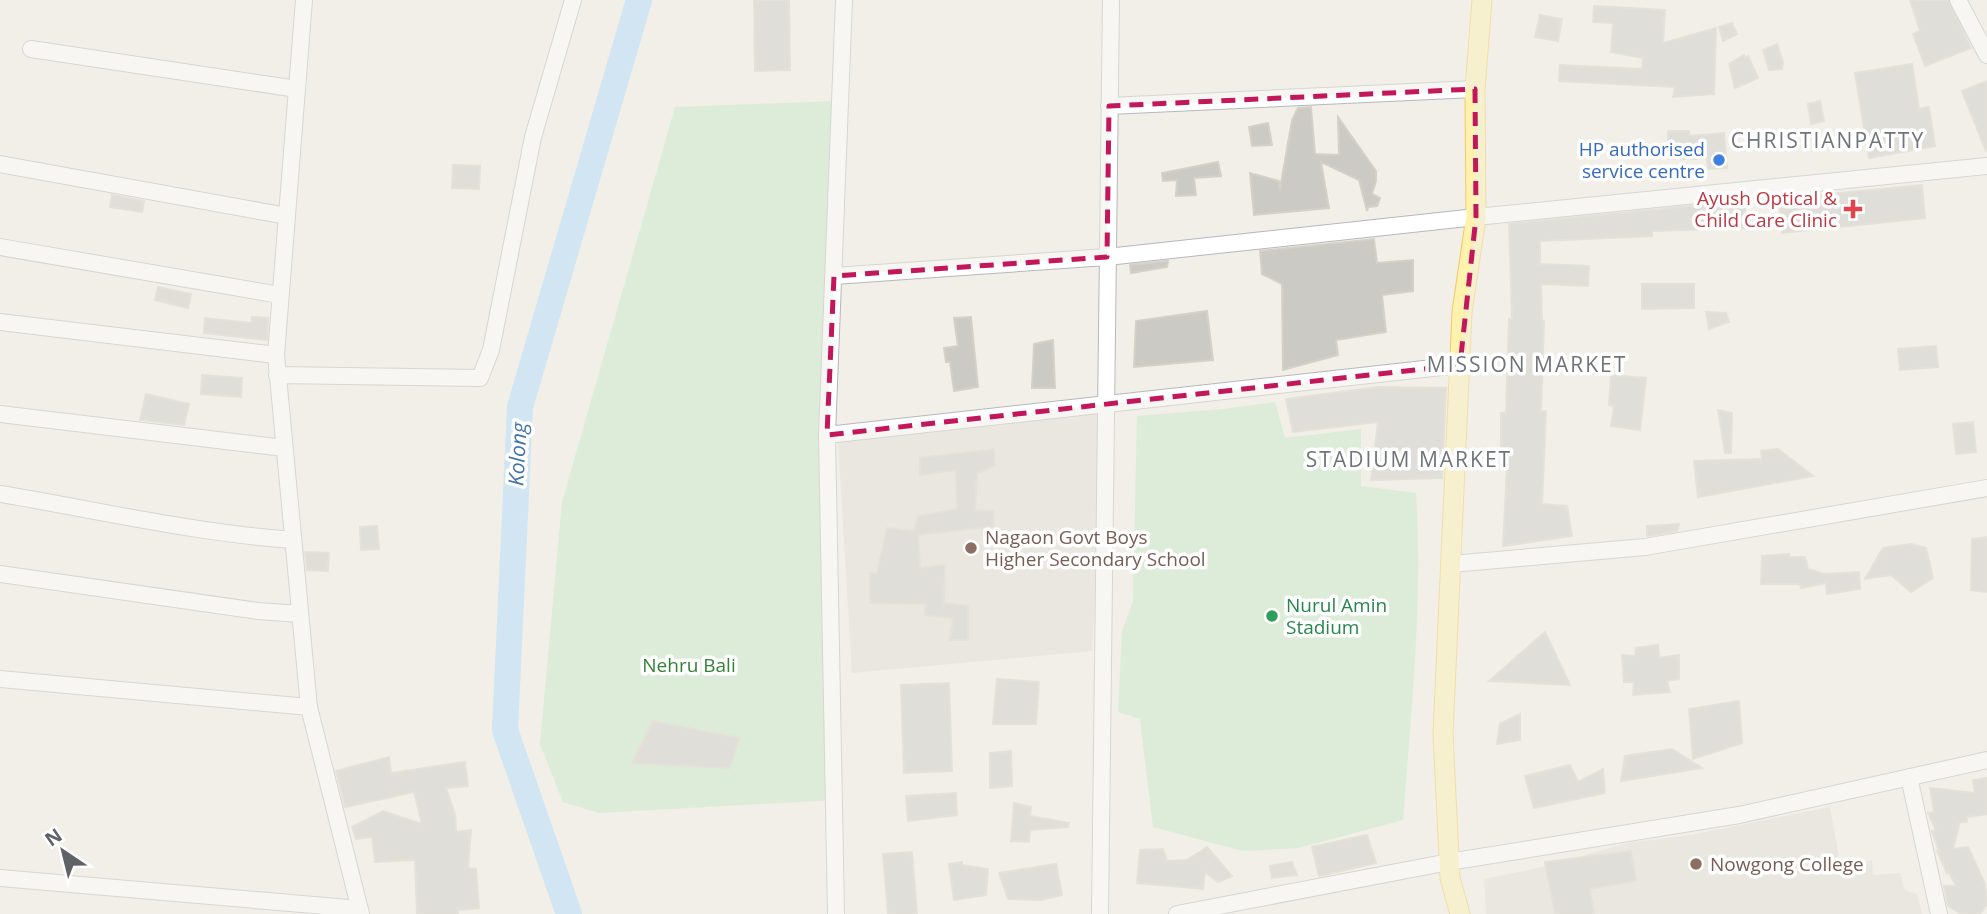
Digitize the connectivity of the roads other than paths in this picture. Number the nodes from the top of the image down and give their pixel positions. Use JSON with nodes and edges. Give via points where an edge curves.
{"nodes":[{"id":1,"x":304,"y":0,"type":"edge"},
{"id":2,"x":573,"y":0,"type":"edge"},
{"id":3,"x":844,"y":0,"type":"edge"},
{"id":4,"x":1111,"y":0,"type":"edge"},
{"id":5,"x":1482,"y":0,"type":"edge"},
{"id":6,"x":1958,"y":0,"type":"edge"},
{"id":7,"x":31,"y":49,"type":"dead end"},
{"id":8,"x":1987,"y":55,"type":"edge"},
{"id":9,"x":297,"y":89,"type":"junction"},
{"id":10,"x":1475,"y":89,"type":"junction"},
{"id":11,"x":1109,"y":106,"type":"junction"},
{"id":12,"x":0,"y":164,"type":"edge"},
{"id":13,"x":1987,"y":166,"type":"edge"},
{"id":14,"x":287,"y":216,"type":"junction"},
{"id":15,"x":1476,"y":217,"type":"junction"},
{"id":16,"x":0,"y":247,"type":"edge"},
{"id":17,"x":1107,"y":257,"type":"junction"},
{"id":18,"x":834,"y":276,"type":"junction"},
{"id":19,"x":280,"y":295,"type":"junction"},
{"id":20,"x":0,"y":322,"type":"edge"},
{"id":21,"x":275,"y":355,"type":"junction"},
{"id":22,"x":1460,"y":365,"type":"junction"},
{"id":23,"x":277,"y":375,"type":"junction"},
{"id":24,"x":1107,"y":404,"type":"junction"},
{"id":25,"x":0,"y":415,"type":"edge"},
{"id":26,"x":827,"y":435,"type":"junction"},
{"id":27,"x":284,"y":448,"type":"junction"},
{"id":28,"x":1987,"y":488,"type":"edge"},
{"id":29,"x":0,"y":494,"type":"edge"},
{"id":30,"x":293,"y":540,"type":"junction"},
{"id":31,"x":1451,"y":564,"type":"junction"},
{"id":32,"x":0,"y":574,"type":"edge"},
{"id":33,"x":300,"y":614,"type":"junction"},
{"id":34,"x":0,"y":679,"type":"edge"},
{"id":35,"x":309,"y":707,"type":"junction"},
{"id":36,"x":1987,"y":760,"type":"edge"},
{"id":37,"x":1909,"y":777,"type":"junction"},
{"id":38,"x":1449,"y":862,"type":"junction"},
{"id":39,"x":0,"y":878,"type":"edge"},
{"id":40,"x":360,"y":912,"type":"edge"},
{"id":41,"x":836,"y":914,"type":"edge"},
{"id":42,"x":1100,"y":914,"type":"edge"},
{"id":43,"x":1177,"y":914,"type":"edge"},
{"id":44,"x":1460,"y":914,"type":"edge"},
{"id":45,"x":1939,"y":914,"type":"edge"}],
"edges":[{"from":1,"to":9,"type":"street"},
{"from":2,"to":23,"type":"street","via":[[533,137],[491,350],[480,378]]},
{"from":3,"to":18,"type":"street"},
{"from":4,"to":11,"type":"street"},
{"from":5,"to":10,"type":"main road"},
{"from":6,"to":8,"type":"street"},
{"from":7,"to":9,"type":"street"},
{"from":9,"to":14,"type":"street"},
{"from":10,"to":11,"type":"street"},
{"from":10,"to":15,"type":"main road"},
{"from":11,"to":17,"type":"street"},
{"from":12,"to":14,"type":"street"},
{"from":13,"to":15,"type":"street"},
{"from":14,"to":19,"type":"street"},
{"from":15,"to":17,"type":"street"},
{"from":15,"to":22,"type":"main road","via":[[1462,312]]},
{"from":16,"to":19,"type":"street"},
{"from":17,"to":18,"type":"street"},
{"from":17,"to":24,"type":"street"},
{"from":18,"to":26,"type":"street"},
{"from":19,"to":21,"type":"street"},
{"from":20,"to":21,"type":"street"},
{"from":21,"to":23,"type":"street"},
{"from":22,"to":24,"type":"street"},
{"from":22,"to":31,"type":"main road"},
{"from":23,"to":27,"type":"street"},
{"from":24,"to":26,"type":"street"},
{"from":24,"to":42,"type":"street"},
{"from":25,"to":27,"type":"street"},
{"from":26,"to":41,"type":"street"},
{"from":27,"to":30,"type":"street"},
{"from":28,"to":31,"type":"street","via":[[1644,547]]},
{"from":29,"to":30,"type":"street"},
{"from":30,"to":33,"type":"street"},
{"from":31,"to":38,"type":"main road","via":[[1443,734]]},
{"from":32,"to":33,"type":"street"},
{"from":33,"to":35,"type":"street"},
{"from":34,"to":35,"type":"street"},
{"from":35,"to":40,"type":"street"},
{"from":36,"to":37,"type":"street"},
{"from":37,"to":38,"type":"street","via":[[1739,815]]},
{"from":37,"to":45,"type":"street"},
{"from":38,"to":43,"type":"street"},
{"from":38,"to":44,"type":"main road"},
{"from":39,"to":40,"type":"street"}]}
